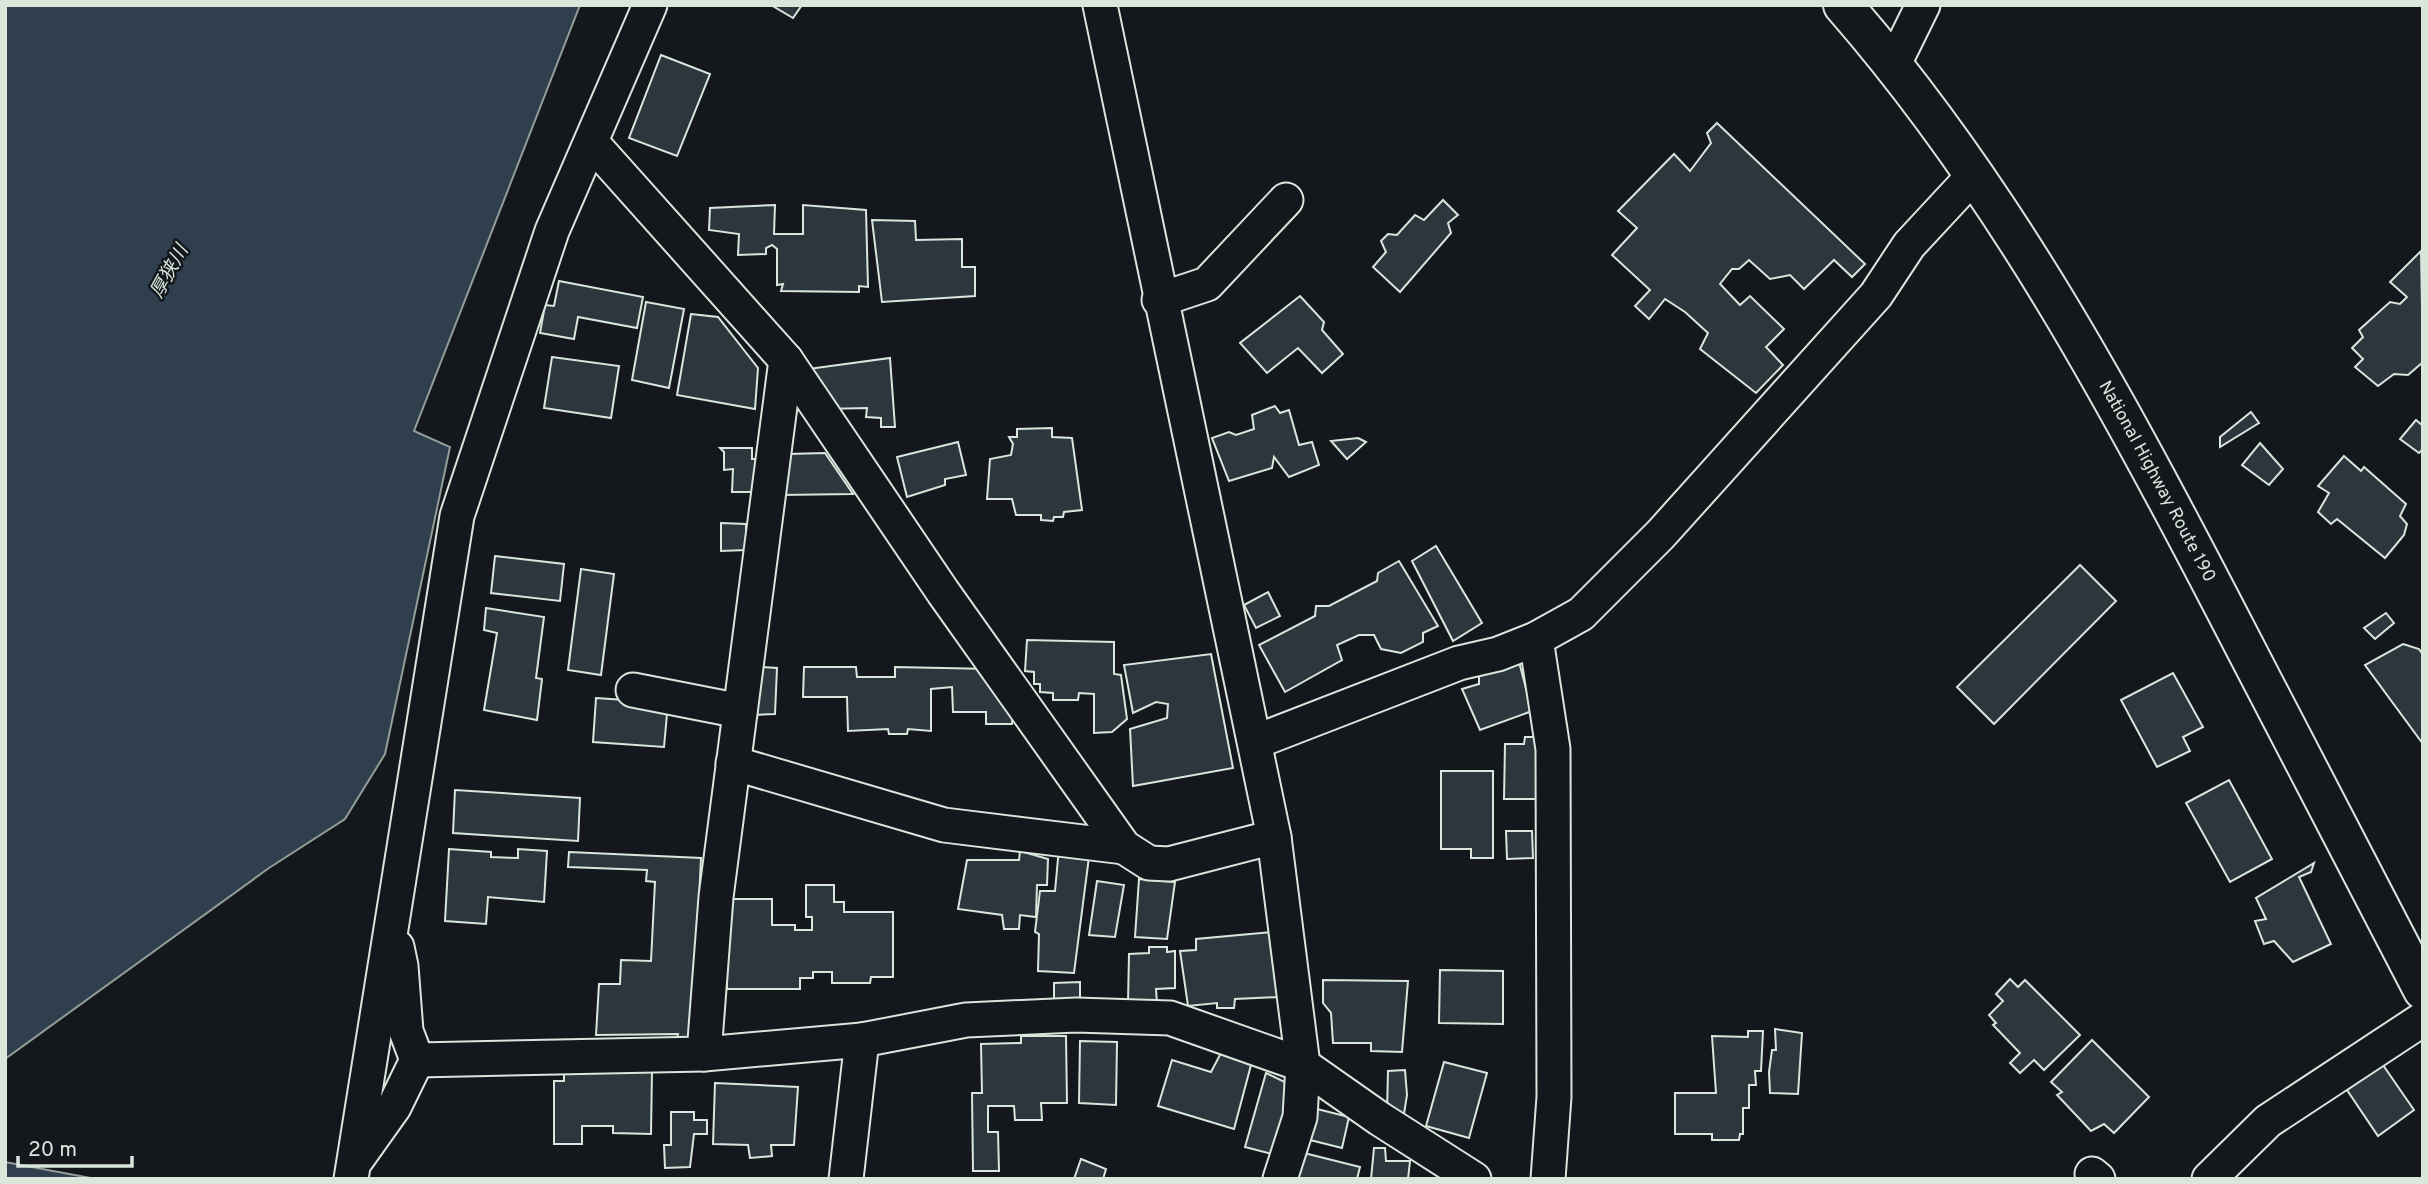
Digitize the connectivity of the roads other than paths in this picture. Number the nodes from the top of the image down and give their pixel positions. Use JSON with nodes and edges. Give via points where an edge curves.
{"nodes":[{"id":1,"x":650,"y":5,"type":"edge"},
{"id":2,"x":1100,"y":5,"type":"edge"},
{"id":3,"x":1843,"y":5,"type":"edge"},
{"id":4,"x":1923,"y":5,"type":"edge"},
{"id":5,"x":1894,"y":64,"type":"junction"},
{"id":6,"x":592,"y":143,"type":"junction"},
{"id":7,"x":1975,"y":175,"type":"junction"},
{"id":8,"x":1286,"y":200,"type":"dead end"},
{"id":9,"x":1159,"y":300,"type":"junction"},
{"id":10,"x":786,"y":360,"type":"junction"},
{"id":11,"x":1536,"y":639,"type":"junction"},
{"id":12,"x":633,"y":690,"type":"dead end"},
{"id":13,"x":740,"y":711,"type":"junction"},
{"id":14,"x":1255,"y":742,"type":"junction"},
{"id":15,"x":733,"y":763,"type":"junction"},
{"id":16,"x":1273,"y":837,"type":"junction"},
{"id":17,"x":1124,"y":847,"type":"junction"},
{"id":18,"x":390,"y":924,"type":"junction"},
{"id":19,"x":2423,"y":990,"type":"edge"},
{"id":20,"x":2423,"y":1019,"type":"edge"},
{"id":21,"x":862,"y":1040,"type":"junction"},
{"id":22,"x":704,"y":1054,"type":"junction"},
{"id":23,"x":416,"y":1060,"type":"junction"},
{"id":24,"x":1303,"y":1065,"type":"junction"},
{"id":25,"x":1432,"y":1167,"type":"edge"},
{"id":26,"x":352,"y":1171,"type":"edge"},
{"id":27,"x":846,"y":1179,"type":"edge"},
{"id":28,"x":1280,"y":1179,"type":"edge"},
{"id":29,"x":1474,"y":1179,"type":"edge"},
{"id":30,"x":1548,"y":1179,"type":"edge"},
{"id":31,"x":2209,"y":1179,"type":"edge"}],
"edges":[{"from":1,"to":6,"type":"street"},
{"from":2,"to":9,"type":"street"},
{"from":3,"to":5,"type":"highway","name":"National Highway Route 190"},
{"from":4,"to":5,"type":"street"},
{"from":5,"to":7,"type":"highway","name":"National Highway Route 190"},
{"from":6,"to":10,"type":"street"},
{"from":6,"to":18,"type":"street","via":[[552,231],[457,516]]},
{"from":7,"to":11,"type":"street","via":[[1909,245],[1876,295],[1661,534],[1581,614]]},
{"from":7,"to":19,"type":"highway","name":"National Highway Route 190","via":[[2101,376]]},
{"from":8,"to":9,"type":"street","via":[[1207,284]]},
{"from":9,"to":14,"type":"street"},
{"from":10,"to":13,"type":"street"},
{"from":10,"to":17,"type":"street"},
{"from":11,"to":14,"type":"street","via":[[1459,663]]},
{"from":11,"to":30,"type":"street","via":[[1553,749],[1554,1097]]},
{"from":12,"to":13,"type":"street"},
{"from":13,"to":15,"type":"street"},
{"from":14,"to":16,"type":"street"},
{"from":15,"to":17,"type":"street","via":[[944,825]]},
{"from":15,"to":22,"type":"street","via":[[716,897]]},
{"from":16,"to":17,"type":"street","via":[[1169,864],[1149,863]]},
{"from":16,"to":24,"type":"street"},
{"from":18,"to":23,"type":"street","via":[[401,966],[406,1031]]},
{"from":18,"to":26,"type":"street"},
{"from":20,"to":31,"type":"street","via":[[2268,1121]]},
{"from":21,"to":22,"type":"street"},
{"from":21,"to":24,"type":"street","via":[[966,1020],[1076,1015],[1170,1018]]},
{"from":21,"to":27,"type":"street"},
{"from":22,"to":23,"type":"street"},
{"from":23,"to":26,"type":"street","via":[[394,1107]]},
{"from":24,"to":25,"type":"street"},
{"from":24,"to":28,"type":"street","via":[[1300,1117]]},
{"from":25,"to":29,"type":"street"}]}
